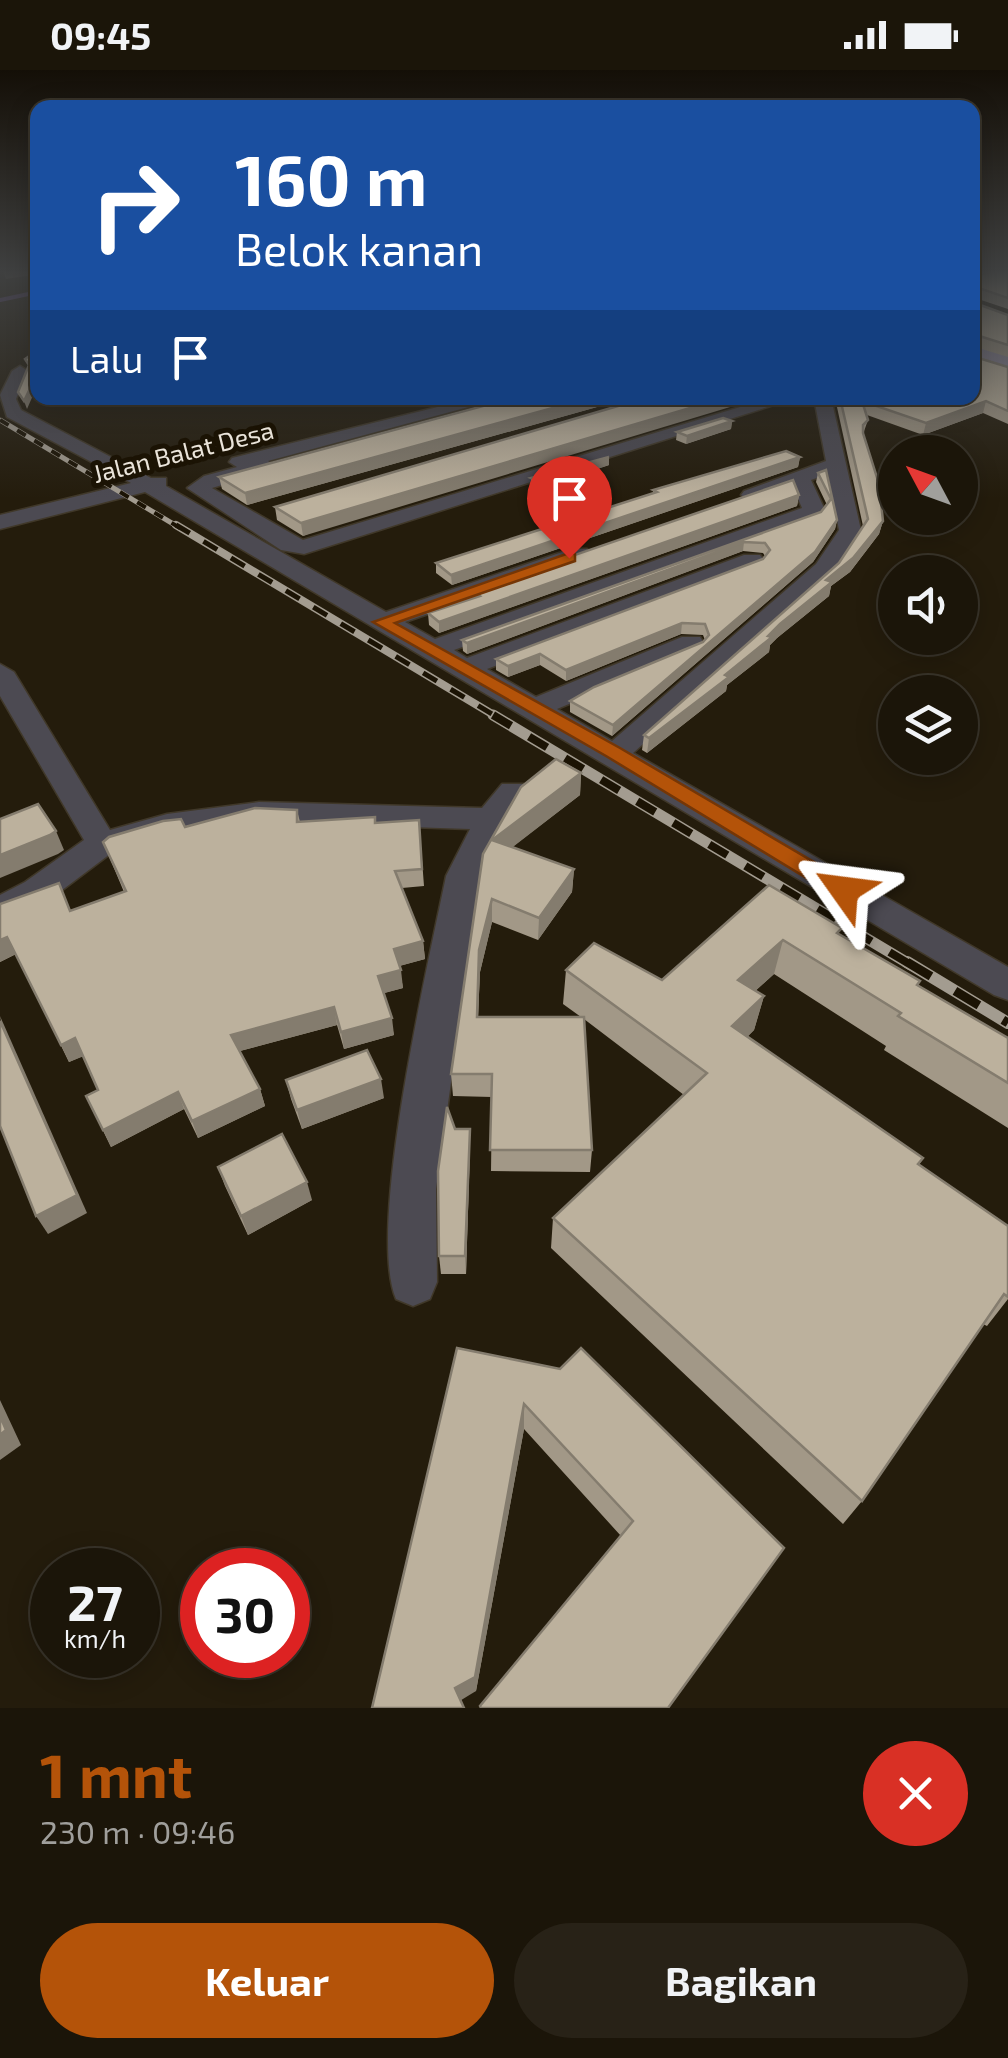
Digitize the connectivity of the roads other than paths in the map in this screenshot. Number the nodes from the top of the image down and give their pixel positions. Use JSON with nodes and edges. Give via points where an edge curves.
{"nodes":[{"id":1,"x":980,"y":356,"type":"edge"},
{"id":2,"x":1006,"y":362,"type":"edge"},
{"id":3,"x":20,"y":371,"type":"dead end"},
{"id":4,"x":764,"y":405,"type":"edge"},
{"id":5,"x":822,"y":405,"type":"edge"},
{"id":6,"x":486,"y":407,"type":"edge"},
{"id":7,"x":554,"y":443,"type":"edge"},
{"id":8,"x":590,"y":459,"type":"junction"},
{"id":9,"x":816,"y":471,"type":"junction"},
{"id":10,"x":148,"y":485,"type":"junction"},
{"id":11,"x":720,"y":506,"type":"edge"},
{"id":12,"x":281,"y":508,"type":"edge"},
{"id":13,"x":243,"y":519,"type":"junction"},
{"id":14,"x":0,"y":522,"type":"edge"},
{"id":15,"x":607,"y":544,"type":"edge"},
{"id":16,"x":752,"y":560,"type":"edge"},
{"id":17,"x":381,"y":622,"type":"junction"},
{"id":18,"x":691,"y":643,"type":"edge"},
{"id":19,"x":430,"y":650,"type":"junction"},
{"id":20,"x":465,"y":668,"type":"junction"},
{"id":21,"x":0,"y":672,"type":"edge"},
{"id":22,"x":534,"y":708,"type":"junction"},
{"id":23,"x":615,"y":753,"type":"junction"},
{"id":24,"x":102,"y":843,"type":"junction"},
{"id":25,"x":0,"y":910,"type":"edge"},
{"id":26,"x":1008,"y":985,"type":"edge"},
{"id":27,"x":413,"y":1282,"type":"dead end"}],
"edges":[{"from":1,"to":2,"type":"highway"},
{"from":3,"to":10,"type":"street","via":[[6,398],[13,413]]},
{"from":4,"to":8,"type":"street"},
{"from":5,"to":9,"type":"street"},
{"from":6,"to":10,"type":"street","name":"Jalan Balat Desa"},
{"from":6,"to":13,"type":"street","via":[[197,486]]},
{"from":7,"to":8,"type":"street"},
{"from":8,"to":13,"type":"street","via":[[304,547]]},
{"from":9,"to":11,"type":"street"},
{"from":9,"to":19,"type":"street","via":[[810,513]]},
{"from":9,"to":23,"type":"street","via":[[850,530],[836,555]]},
{"from":10,"to":14,"type":"street","name":"Jalan Balat Desa"},
{"from":10,"to":17,"type":"street"},
{"from":12,"to":13,"type":"street"},
{"from":15,"to":17,"type":"street"},
{"from":16,"to":20,"type":"street"},
{"from":17,"to":19,"type":"street"},
{"from":18,"to":22,"type":"street"},
{"from":19,"to":20,"type":"street"},
{"from":20,"to":22,"type":"street"},
{"from":21,"to":24,"type":"street"},
{"from":22,"to":23,"type":"street"},
{"from":23,"to":26,"type":"street"},
{"from":24,"to":25,"type":"street"},
{"from":24,"to":27,"type":"street","via":[[167,825],[259,812],[487,811],[463,876],[440,1003],[413,1189]]}]}
